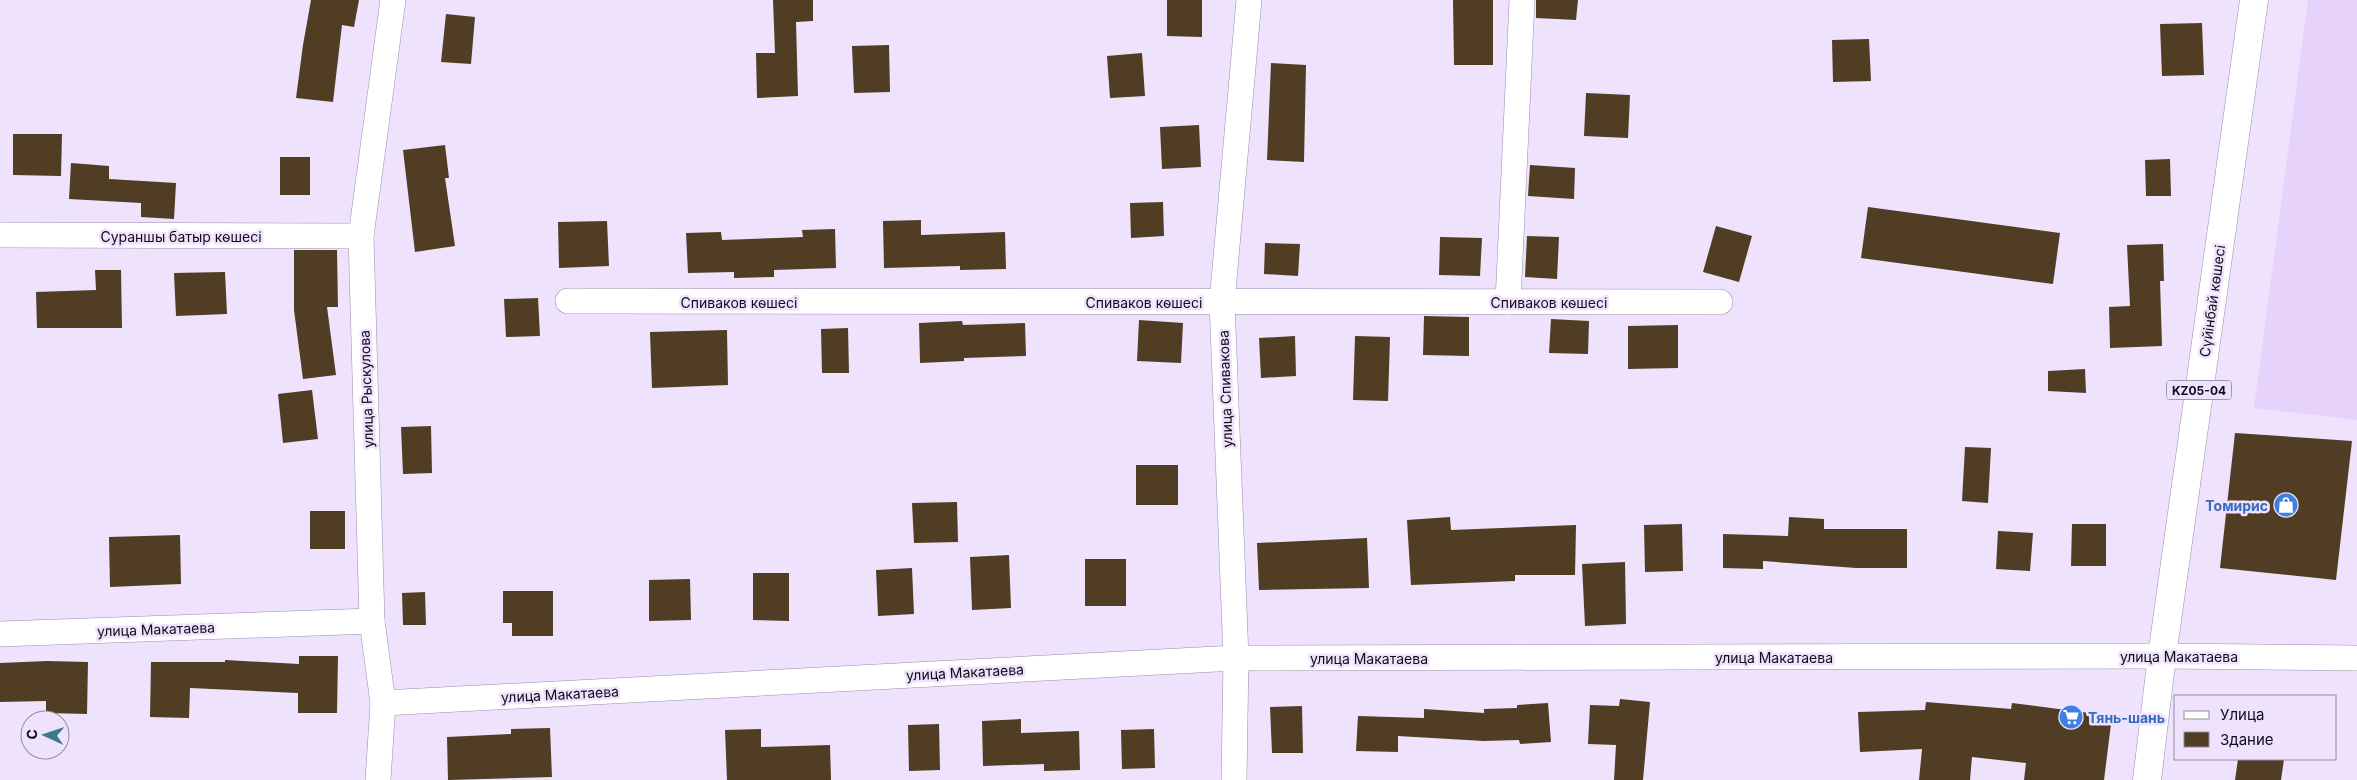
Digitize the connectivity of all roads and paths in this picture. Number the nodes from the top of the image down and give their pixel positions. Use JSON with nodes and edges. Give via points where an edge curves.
{"nodes":[{"id":1,"x":393,"y":0,"type":"edge"},
{"id":2,"x":1249,"y":0,"type":"edge"},
{"id":3,"x":1522,"y":0,"type":"edge"},
{"id":4,"x":2254,"y":0,"type":"edge"},
{"id":5,"x":0,"y":235,"type":"edge"},
{"id":6,"x":362,"y":236,"type":"junction"},
{"id":7,"x":568,"y":301,"type":"dead end"},
{"id":8,"x":1222,"y":302,"type":"junction"},
{"id":9,"x":1508,"y":302,"type":"junction"},
{"id":10,"x":1720,"y":302,"type":"dead end"},
{"id":11,"x":372,"y":621,"type":"junction"},
{"id":12,"x":0,"y":634,"type":"edge"},
{"id":13,"x":2162,"y":656,"type":"junction"},
{"id":14,"x":1236,"y":658,"type":"junction"},
{"id":15,"x":2357,"y":658,"type":"edge"},
{"id":16,"x":383,"y":703,"type":"junction"},
{"id":17,"x":378,"y":780,"type":"edge"},
{"id":18,"x":1234,"y":780,"type":"edge"},
{"id":19,"x":2146,"y":780,"type":"edge"}],
"edges":[{"from":1,"to":6,"type":"street","name":"улица Рыскулова"},
{"from":2,"to":8,"type":"street","name":"улица Спивакова"},
{"from":3,"to":9,"type":"street"},
{"from":4,"to":13,"type":"main road","name":"Сүйінбай көшесі","number":"KZ05-04"},
{"from":5,"to":6,"type":"street","name":"Сураншы батыр көшесі"},
{"from":6,"to":11,"type":"street","name":"улица Рыскулова"},
{"from":7,"to":8,"type":"street","name":"Спиваков көшесі"},
{"from":8,"to":9,"type":"street","name":"Спиваков көшесі"},
{"from":8,"to":14,"type":"street","name":"улица Спивакова"},
{"from":9,"to":10,"type":"street","name":"Спиваков көшесі"},
{"from":11,"to":12,"type":"street","name":"улица Макатаева"},
{"from":11,"to":16,"type":"street","name":"улица Рыскулова"},
{"from":13,"to":14,"type":"street","name":"улица Макатаева"},
{"from":13,"to":15,"type":"street","name":"улица Макатаева"},
{"from":13,"to":19,"type":"main road","name":"Сүйінбай көшесі","number":"KZ05-04"},
{"from":14,"to":16,"type":"street","name":"улица Макатаева"},
{"from":14,"to":18,"type":"street","name":"улица Спивакова"},
{"from":16,"to":17,"type":"street","name":"улица Рыскулова"}]}
